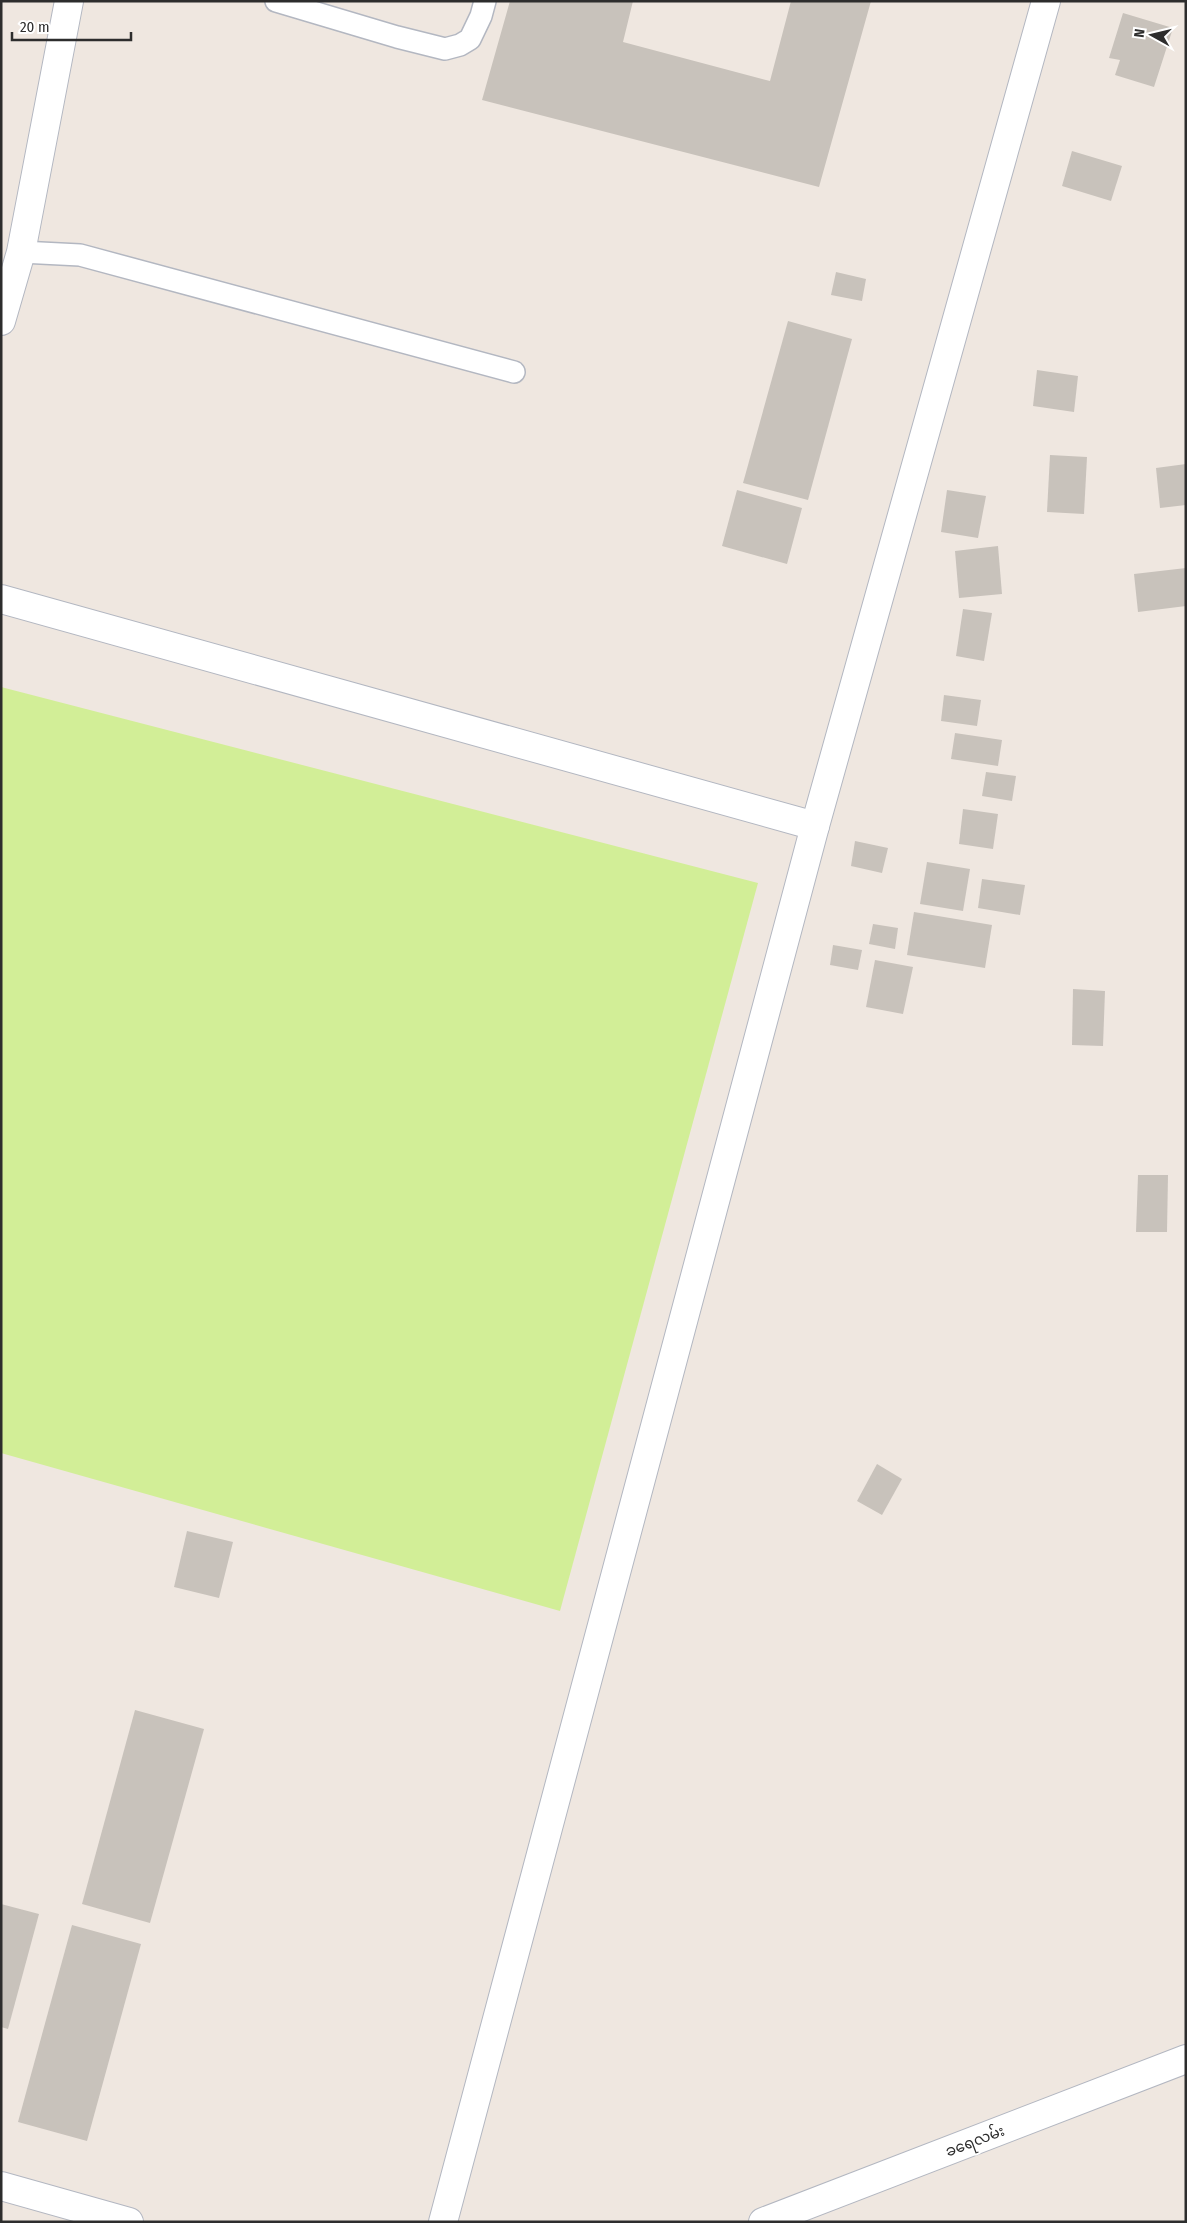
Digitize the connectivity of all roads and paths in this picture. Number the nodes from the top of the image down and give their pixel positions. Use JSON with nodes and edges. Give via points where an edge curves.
{"nodes":[{"id":1,"x":69,"y":1,"type":"edge"},
{"id":2,"x":276,"y":1,"type":"edge"},
{"id":3,"x":485,"y":1,"type":"edge"},
{"id":4,"x":1046,"y":1,"type":"edge"},
{"id":5,"x":21,"y":252,"type":"junction"},
{"id":6,"x":1,"y":322,"type":"edge"},
{"id":7,"x":514,"y":372,"type":"dead end"},
{"id":8,"x":1,"y":599,"type":"edge"},
{"id":9,"x":815,"y":826,"type":"junction"},
{"id":10,"x":1186,"y":2059,"type":"edge"},
{"id":11,"x":1,"y":2186,"type":"edge"},
{"id":12,"x":129,"y":2222,"type":"edge"},
{"id":13,"x":443,"y":2222,"type":"edge"},
{"id":14,"x":763,"y":2222,"type":"edge"}],
"edges":[{"from":1,"to":5,"type":"street"},
{"from":2,"to":3,"type":"lane","via":[[445,49],[470,39]]},
{"from":4,"to":9,"type":"street"},
{"from":5,"to":6,"type":"street"},
{"from":5,"to":7,"type":"lane","via":[[80,255]]},
{"from":8,"to":9,"type":"street"},
{"from":9,"to":13,"type":"street"},
{"from":10,"to":14,"type":"street","name":"ခရေလမ်း"},
{"from":11,"to":12,"type":"street"}]}
